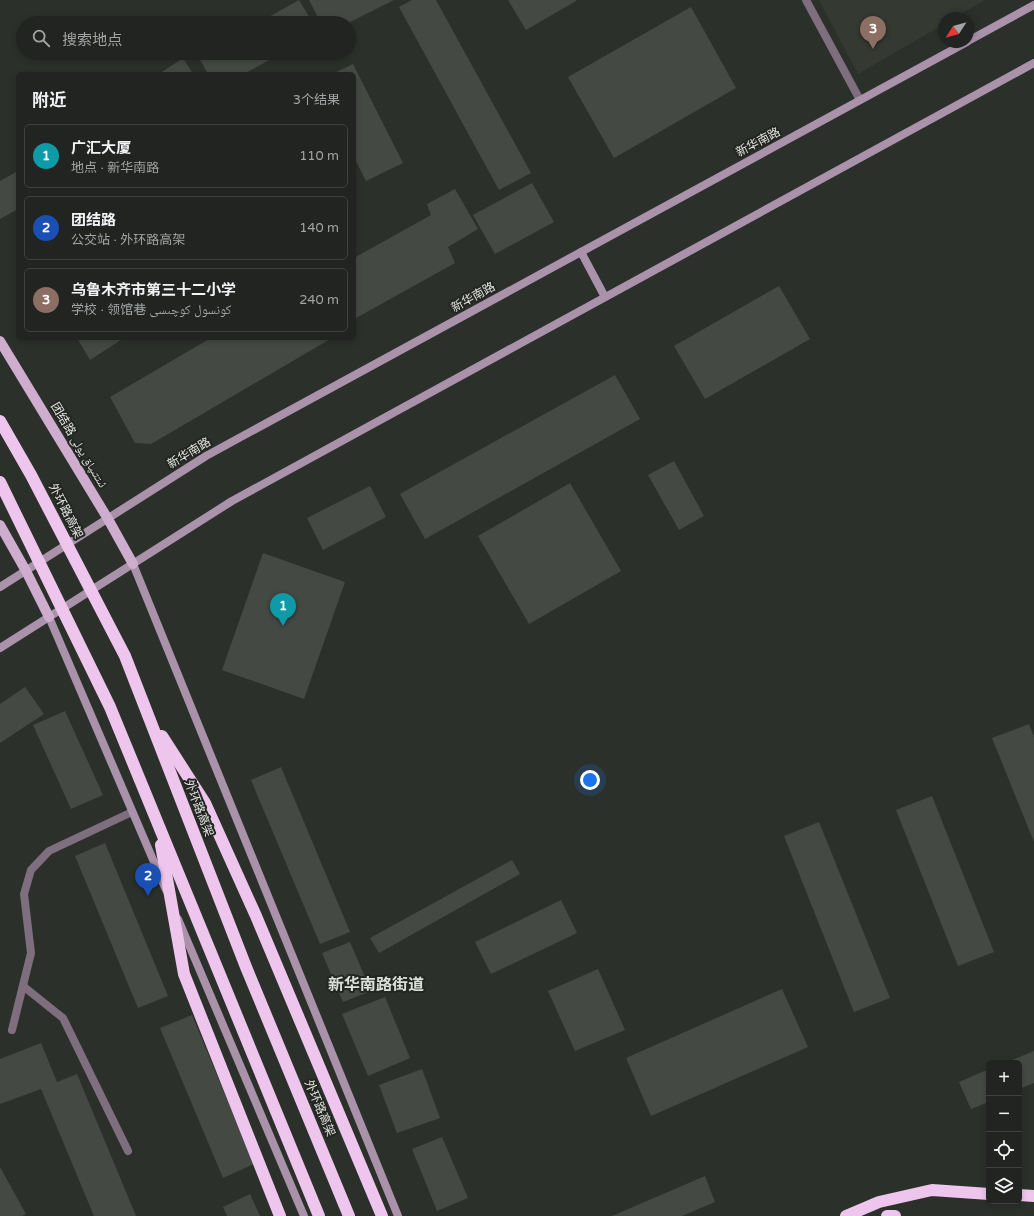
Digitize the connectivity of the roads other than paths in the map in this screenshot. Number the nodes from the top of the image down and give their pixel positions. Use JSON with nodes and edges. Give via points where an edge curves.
{"nodes":[{"id":1,"x":806,"y":0,"type":"edge"},
{"id":2,"x":1034,"y":5,"type":"edge"},
{"id":3,"x":974,"y":38,"type":"edge"},
{"id":4,"x":956,"y":48,"type":"edge"},
{"id":5,"x":1034,"y":63,"type":"edge"},
{"id":6,"x":860,"y":100,"type":"junction"},
{"id":7,"x":581,"y":252,"type":"junction"},
{"id":8,"x":605,"y":297,"type":"junction"},
{"id":9,"x":0,"y":341,"type":"edge"},
{"id":10,"x":0,"y":421,"type":"edge"},
{"id":11,"x":0,"y":482,"type":"edge"},
{"id":12,"x":108,"y":519,"type":"junction"},
{"id":13,"x":0,"y":524,"type":"edge"},
{"id":14,"x":132,"y":564,"type":"junction"},
{"id":15,"x":26,"y":570,"type":"junction"},
{"id":16,"x":0,"y":587,"type":"edge"},
{"id":17,"x":49,"y":617,"type":"junction"},
{"id":18,"x":0,"y":648,"type":"edge"},
{"id":19,"x":148,"y":716,"type":"junction"},
{"id":20,"x":132,"y":812,"type":"junction"},
{"id":21,"x":157,"y":822,"type":"junction"},
{"id":22,"x":23,"y":986,"type":"junction"},
{"id":23,"x":12,"y":1030,"type":"dead end"},
{"id":24,"x":128,"y":1151,"type":"dead end"},
{"id":25,"x":986,"y":1194,"type":"edge"},
{"id":26,"x":1022,"y":1196,"type":"edge"},
{"id":27,"x":1034,"y":1196,"type":"edge"},
{"id":28,"x":280,"y":1216,"type":"edge"},
{"id":29,"x":304,"y":1216,"type":"edge"},
{"id":30,"x":319,"y":1216,"type":"edge"},
{"id":31,"x":350,"y":1216,"type":"edge"},
{"id":32,"x":382,"y":1216,"type":"edge"},
{"id":33,"x":398,"y":1216,"type":"edge"},
{"id":34,"x":846,"y":1216,"type":"edge"}],
"edges":[{"from":1,"to":6,"type":"street"},
{"from":2,"to":3,"type":"main road","name":"新华南路"},
{"from":4,"to":6,"type":"main road","name":"新华南路"},
{"from":5,"to":8,"type":"main road"},
{"from":6,"to":7,"type":"main road","name":"新华南路"},
{"from":7,"to":8,"type":"main road"},
{"from":7,"to":12,"type":"main road","name":"新华南路","via":[[206,456]]},
{"from":8,"to":14,"type":"main road","via":[[232,501]]},
{"from":9,"to":12,"type":"main road","name":"团结路 ئىتتىپاق يولى"},
{"from":10,"to":19,"type":"highway","name":"外环路高架","via":[[31,475],[125,656]]},
{"from":11,"to":21,"type":"highway","via":[[110,707]]},
{"from":12,"to":14,"type":"main road","name":"团结路 ئىتتىپاق يولى"},
{"from":12,"to":15,"type":"main road","name":"新华南路"},
{"from":13,"to":15,"type":"main road"},
{"from":14,"to":17,"type":"main road"},
{"from":14,"to":33,"type":"main road"},
{"from":15,"to":16,"type":"main road","name":"新华南路"},
{"from":15,"to":17,"type":"main road"},
{"from":17,"to":18,"type":"main road"},
{"from":17,"to":20,"type":"main road"},
{"from":19,"to":31,"type":"highway","name":"外环路高架","via":[[246,967]]},
{"from":19,"to":32,"type":"highway","via":[[205,803],[256,916]]},
{"from":20,"to":22,"type":"street","via":[[49,851],[31,870],[24,894],[31,953]]},
{"from":20,"to":29,"type":"main road"},
{"from":21,"to":28,"type":"highway","via":[[184,974]]},
{"from":21,"to":30,"type":"highway"},
{"from":22,"to":23,"type":"street"},
{"from":22,"to":24,"type":"street","via":[[63,1018]]},
{"from":25,"to":34,"type":"highway","via":[[932,1190],[879,1202]]},
{"from":26,"to":27,"type":"highway"}]}
